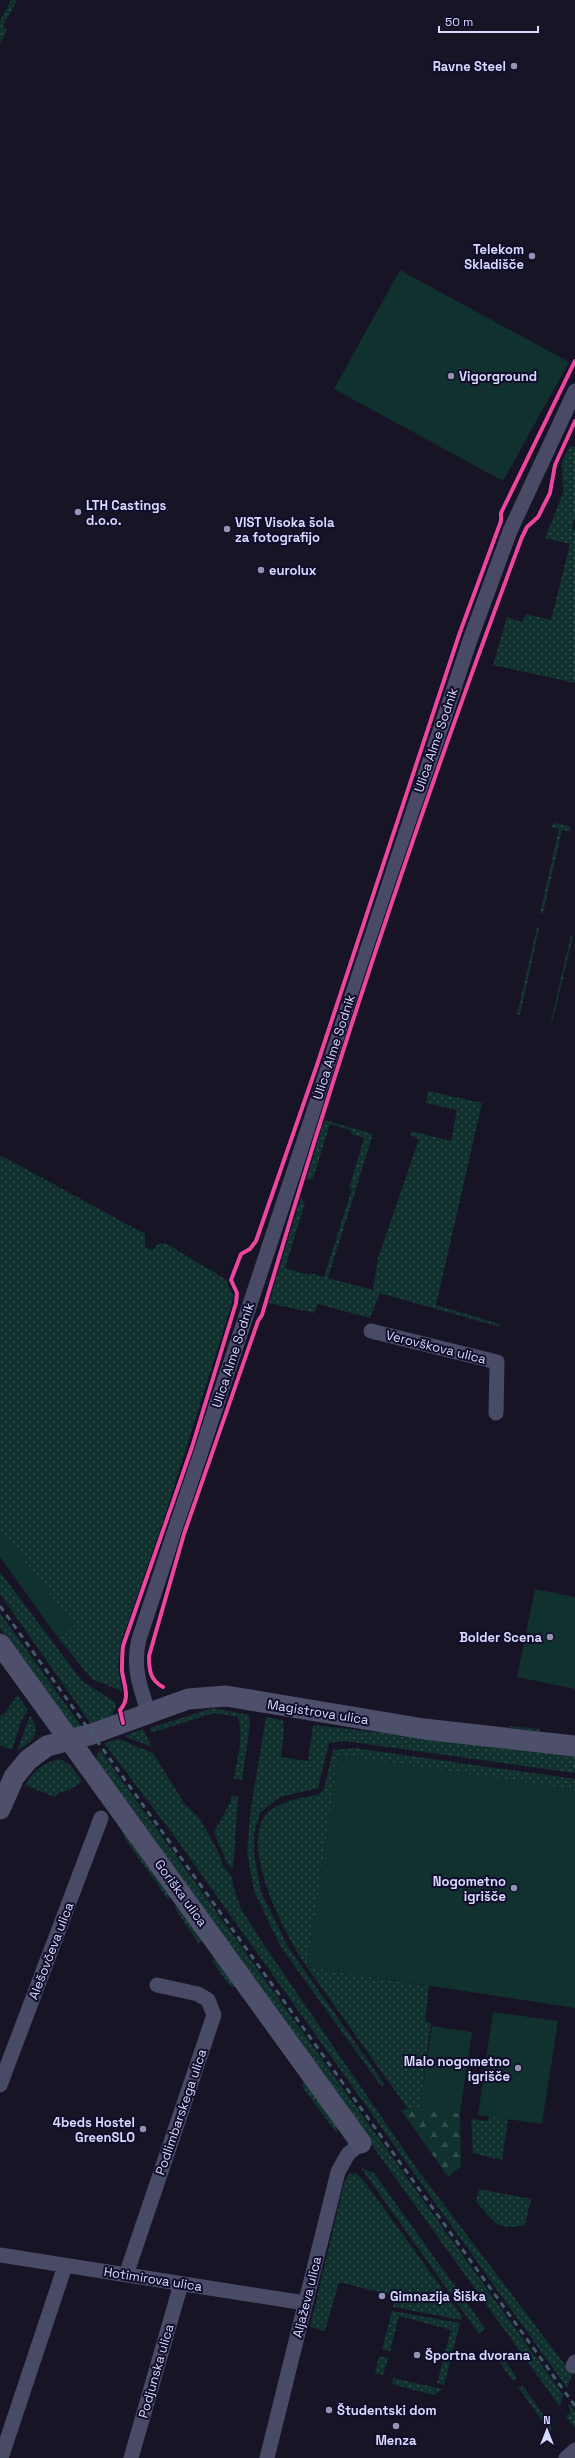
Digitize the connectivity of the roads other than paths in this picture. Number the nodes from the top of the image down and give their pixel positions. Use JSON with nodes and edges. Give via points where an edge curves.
{"nodes":[{"id":1,"x":575,"y":391,"type":"edge"},
{"id":2,"x":371,"y":1331,"type":"dead end"},
{"id":3,"x":496,"y":1413,"type":"dead end"},
{"id":4,"x":0,"y":1644,"type":"edge"},
{"id":5,"x":149,"y":1714,"type":"junction"},
{"id":6,"x":67,"y":1739,"type":"junction"},
{"id":7,"x":575,"y":1746,"type":"edge"},
{"id":8,"x":0,"y":1809,"type":"edge"},
{"id":9,"x":101,"y":1818,"type":"dead end"},
{"id":10,"x":157,"y":1985,"type":"dead end"},
{"id":11,"x":0,"y":2085,"type":"edge"},
{"id":12,"x":361,"y":2143,"type":"joint"},
{"id":13,"x":0,"y":2255,"type":"edge"},
{"id":14,"x":65,"y":2266,"type":"junction"},
{"id":15,"x":126,"y":2275,"type":"junction"},
{"id":16,"x":181,"y":2284,"type":"junction"},
{"id":17,"x":305,"y":2304,"type":"junction"},
{"id":18,"x":575,"y":2450,"type":"edge"},
{"id":19,"x":1,"y":2458,"type":"edge"},
{"id":20,"x":131,"y":2458,"type":"edge"},
{"id":21,"x":267,"y":2458,"type":"edge"},
{"id":22,"x":566,"y":2458,"type":"edge"}],
"edges":[{"from":1,"to":5,"type":"street","name":"Ulica Alme Sodnik","via":[[510,531],[470,640],[139,1639],[136,1673]]},
{"from":2,"to":3,"type":"street","name":"Verovškova ulica","via":[[496,1362]]},
{"from":4,"to":6,"type":"street","name":"Goriška ulica"},
{"from":5,"to":6,"type":"street","name":"Magistrova ulica","via":[[92,1734]]},
{"from":5,"to":7,"type":"street","name":"Magistrova ulica","via":[[188,1699],[226,1696],[424,1729]]},
{"from":6,"to":8,"type":"street","name":"Magistrova ulica","via":[[47,1746],[28,1760],[14,1777]]},
{"from":6,"to":12,"type":"street","name":"Goriška ulica","via":[[197,1913]]},
{"from":9,"to":11,"type":"street","name":"Alešovčeva ulica"},
{"from":10,"to":15,"type":"street","name":"Podlimbarskega ulica","via":[[198,1994],[208,2000],[214,2015]]},
{"from":12,"to":17,"type":"street","name":"Aljaževa ulica","via":[[348,2154],[338,2172]]},
{"from":13,"to":14,"type":"street","name":"Hotimirova ulica"},
{"from":14,"to":15,"type":"street","name":"Hotimirova ulica"},
{"from":14,"to":19,"type":"street"},
{"from":15,"to":16,"type":"street","name":"Hotimirova ulica"},
{"from":16,"to":17,"type":"street","name":"Hotimirova ulica"},
{"from":16,"to":20,"type":"street","name":"Podjunska ulica"},
{"from":17,"to":21,"type":"street","name":"Aljaževa ulica"},
{"from":18,"to":22,"type":"street"}]}
